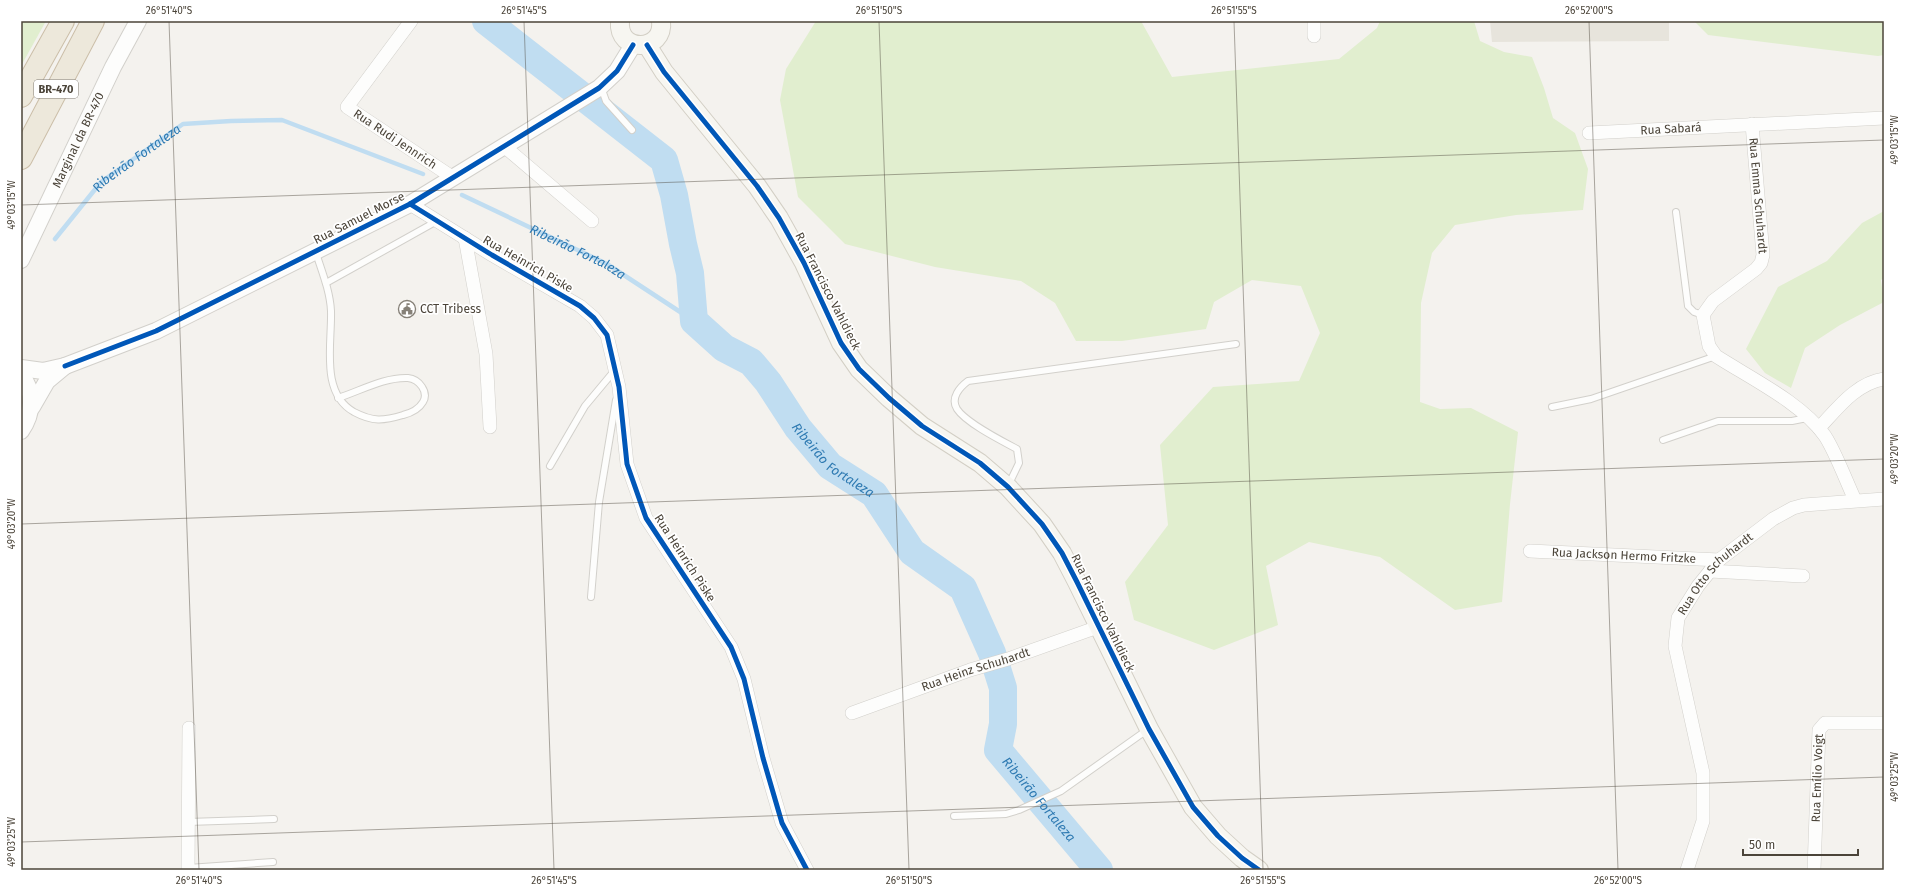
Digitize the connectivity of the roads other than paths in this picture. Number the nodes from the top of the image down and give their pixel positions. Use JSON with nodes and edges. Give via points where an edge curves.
{"nodes":[{"id":1,"x":63,"y":21,"type":"edge"},
{"id":2,"x":93,"y":21,"type":"edge"},
{"id":3,"x":138,"y":21,"type":"edge"},
{"id":4,"x":412,"y":21,"type":"edge"},
{"id":5,"x":1314,"y":21,"type":"edge"},
{"id":6,"x":664,"y":22,"type":"edge"},
{"id":7,"x":619,"y":23,"type":"edge"},
{"id":8,"x":1314,"y":36,"type":"dead end"},
{"id":9,"x":640,"y":45,"type":"junction"},
{"id":10,"x":28,"y":78,"type":"edge"},
{"id":11,"x":600,"y":87,"type":"junction"},
{"id":12,"x":21,"y":96,"type":"edge"},
{"id":13,"x":1884,"y":118,"type":"edge"},
{"id":14,"x":1752,"y":124,"type":"junction"},
{"id":15,"x":632,"y":130,"type":"dead end"},
{"id":16,"x":1589,"y":133,"type":"dead end"},
{"id":17,"x":505,"y":147,"type":"junction"},
{"id":18,"x":21,"y":158,"type":"edge"},
{"id":19,"x":452,"y":177,"type":"junction"},
{"id":20,"x":410,"y":204,"type":"junction"},
{"id":21,"x":1676,"y":212,"type":"dead end"},
{"id":22,"x":437,"y":221,"type":"junction"},
{"id":23,"x":592,"y":221,"type":"dead end"},
{"id":24,"x":465,"y":238,"type":"junction"},
{"id":25,"x":315,"y":251,"type":"junction"},
{"id":26,"x":21,"y":260,"type":"edge"},
{"id":27,"x":326,"y":284,"type":"junction"},
{"id":28,"x":1703,"y":315,"type":"junction"},
{"id":29,"x":1236,"y":344,"type":"dead end"},
{"id":30,"x":1716,"y":356,"type":"junction"},
{"id":31,"x":65,"y":366,"type":"junction"},
{"id":32,"x":21,"y":368,"type":"edge"},
{"id":33,"x":615,"y":370,"type":"junction"},
{"id":34,"x":21,"y":375,"type":"edge"},
{"id":35,"x":1884,"y":379,"type":"edge"},
{"id":36,"x":619,"y":387,"type":"junction"},
{"id":37,"x":338,"y":398,"type":"junction"},
{"id":38,"x":32,"y":406,"type":"junction"},
{"id":39,"x":1552,"y":407,"type":"dead end"},
{"id":40,"x":1809,"y":418,"type":"junction"},
{"id":41,"x":490,"y":427,"type":"dead end"},
{"id":42,"x":1819,"y":428,"type":"junction"},
{"id":43,"x":21,"y":430,"type":"edge"},
{"id":44,"x":1663,"y":440,"type":"dead end"},
{"id":45,"x":550,"y":466,"type":"dead end"},
{"id":46,"x":1008,"y":487,"type":"junction"},
{"id":47,"x":1884,"y":499,"type":"edge"},
{"id":48,"x":1855,"y":500,"type":"junction"},
{"id":49,"x":1530,"y":551,"type":"dead end"},
{"id":50,"x":1718,"y":560,"type":"junction"},
{"id":51,"x":1710,"y":571,"type":"junction"},
{"id":52,"x":1803,"y":576,"type":"dead end"},
{"id":53,"x":591,"y":597,"type":"dead end"},
{"id":54,"x":1098,"y":627,"type":"junction"},
{"id":55,"x":852,"y":713,"type":"dead end"},
{"id":56,"x":1884,"y":723,"type":"edge"},
{"id":57,"x":189,"y":728,"type":"dead end"},
{"id":58,"x":1149,"y":729,"type":"junction"},
{"id":59,"x":954,"y":816,"type":"dead end"},
{"id":60,"x":274,"y":819,"type":"dead end"},
{"id":61,"x":188,"y":822,"type":"junction"},
{"id":62,"x":273,"y":862,"type":"dead end"},
{"id":63,"x":188,"y":869,"type":"edge"},
{"id":64,"x":807,"y":870,"type":"edge"},
{"id":65,"x":1259,"y":870,"type":"edge"},
{"id":66,"x":1687,"y":870,"type":"edge"},
{"id":67,"x":1814,"y":870,"type":"edge"}],
"edges":[{"from":1,"to":10,"type":"highway","number":"BR-470"},
{"from":2,"to":18,"type":"highway","number":"BR-470"},
{"from":3,"to":26,"type":"street","name":"Marginal da BR-470","via":[[113,67]]},
{"from":4,"to":19,"type":"street","name":"Rua Rudi Jennrich","via":[[347,107]]},
{"from":5,"to":8,"type":"street"},
{"from":6,"to":9,"type":"main road","via":[[657,37]]},
{"from":7,"to":9,"type":"main road","name":"Rua Francisco Vahldieck","via":[[621,34],[626,40]]},
{"from":9,"to":11,"type":"street","name":"Rua Samuel Morse"},
{"from":9,"to":46,"type":"main road","name":"Rua Francisco Vahldieck","via":[[757,186],[779,218],[804,263],[841,342],[859,369],[922,426],[980,463]]},
{"from":10,"to":12,"type":"highway","number":"BR-470"},
{"from":11,"to":15,"type":"lane","via":[[608,104]]},
{"from":11,"to":17,"type":"street","name":"Rua Samuel Morse"},
{"from":13,"to":14,"type":"street","name":"Rua Emma Schuhardt"},
{"from":14,"to":16,"type":"street","name":"Rua Sabará"},
{"from":14,"to":28,"type":"street","name":"Rua Emma Schuhardt","via":[[1763,255],[1761,263],[1713,301]]},
{"from":17,"to":19,"type":"street","name":"Rua Samuel Morse"},
{"from":17,"to":23,"type":"street"},
{"from":19,"to":20,"type":"street","name":"Rua Samuel Morse"},
{"from":20,"to":22,"type":"street","name":"Rua Heinrich Piske"},
{"from":20,"to":25,"type":"street","name":"Rua Samuel Morse"},
{"from":21,"to":28,"type":"lane","via":[[1688,306],[1694,312]]},
{"from":22,"to":24,"type":"street","name":"Rua Heinrich Piske"},
{"from":22,"to":27,"type":"lane"},
{"from":24,"to":33,"type":"street","name":"Rua Heinrich Piske","via":[[580,306],[594,318],[606,335]]},
{"from":24,"to":41,"type":"street","via":[[486,354]]},
{"from":25,"to":27,"type":"lane"},
{"from":25,"to":31,"type":"street","name":"Rua Samuel Morse","via":[[156,331]]},
{"from":27,"to":37,"type":"lane","via":[[331,310],[330,352],[333,385]]},
{"from":28,"to":30,"type":"street","via":[[1709,346]]},
{"from":29,"to":46,"type":"lane","via":[[968,381],[959,387],[955,399],[957,409],[978,427],[1017,449],[1019,463]]},
{"from":30,"to":39,"type":"lane","via":[[1590,399]]},
{"from":30,"to":40,"type":"street"},
{"from":31,"to":32,"type":"street","name":"Rua Samuel Morse","via":[[43,371]]},
{"from":31,"to":38,"type":"street","name":"Rua Samuel Morse","via":[[47,381]]},
{"from":33,"to":36,"type":"street","name":"Rua Heinrich Piske"},
{"from":33,"to":45,"type":"lane","via":[[585,406]]},
{"from":34,"to":38,"type":"street","via":[[30,391]]},
{"from":35,"to":42,"type":"street","via":[[1868,383],[1859,389]]},
{"from":36,"to":53,"type":"lane","via":[[599,502]]},
{"from":36,"to":64,"type":"street","name":"Rua Heinrich Piske","via":[[627,464],[646,518],[731,647],[744,679],[782,823]]},
{"from":37,"to":37,"type":"lane","via":[[372,385],[407,378],[422,385],[424,401],[409,414],[385,421],[366,418],[348,408]]},
{"from":38,"to":43,"type":"street","name":"Rua Samuel Morse","via":[[27,422]]},
{"from":40,"to":42,"type":"street"},
{"from":40,"to":44,"type":"lane","via":[[1792,421],[1718,421]]},
{"from":42,"to":48,"type":"street"},
{"from":46,"to":54,"type":"main road","name":"Rua Francisco Vahldieck","via":[[1042,524],[1062,553]]},
{"from":47,"to":48,"type":"street","name":"Rua Otto Schuhardt"},
{"from":48,"to":50,"type":"street","name":"Rua Otto Schuhardt","via":[[1816,503],[1793,508],[1773,519]]},
{"from":49,"to":50,"type":"street","name":"Rua Jackson Hermo Fritzke"},
{"from":50,"to":51,"type":"street","name":"Rua Otto Schuhardt"},
{"from":51,"to":52,"type":"street"},
{"from":51,"to":66,"type":"street","name":"Rua Otto Schuhardt","via":[[1678,618],[1675,646],[1704,773],[1703,821]]},
{"from":54,"to":55,"type":"street","name":"Rua Heinz Schuhardt"},
{"from":54,"to":58,"type":"main road","name":"Rua Francisco Vahldieck"},
{"from":56,"to":67,"type":"street","name":"Rua Emílio Voigt","via":[[1825,723],[1819,730]]},
{"from":57,"to":61,"type":"street"},
{"from":58,"to":59,"type":"lane","via":[[1061,791],[1019,810],[1006,814]]},
{"from":58,"to":65,"type":"main road","name":"Rua Francisco Vahldieck","via":[[1193,807],[1223,840]]},
{"from":60,"to":61,"type":"lane"},
{"from":61,"to":63,"type":"street"},
{"from":62,"to":63,"type":"lane"}]}
